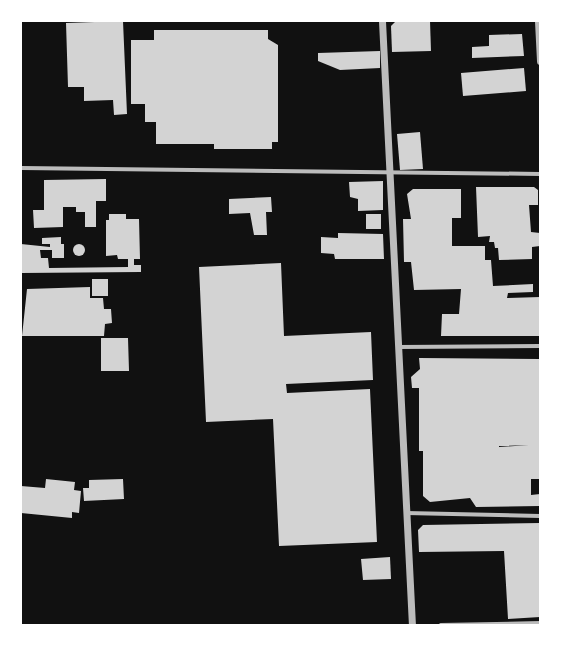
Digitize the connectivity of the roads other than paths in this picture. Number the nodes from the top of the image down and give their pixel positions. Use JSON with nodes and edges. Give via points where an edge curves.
{"nodes":[{"id":1,"x":382,"y":21,"type":"edge"},
{"id":2,"x":538,"y":21,"type":"edge"},
{"id":3,"x":540,"y":61,"type":"edge"},
{"id":4,"x":21,"y":168,"type":"edge"},
{"id":5,"x":390,"y":174,"type":"junction"},
{"id":6,"x":540,"y":174,"type":"edge"},
{"id":7,"x":540,"y":346,"type":"edge"},
{"id":8,"x":398,"y":347,"type":"junction"},
{"id":9,"x":406,"y":513,"type":"junction"},
{"id":10,"x":540,"y":516,"type":"edge"},
{"id":11,"x":540,"y":622,"type":"edge"},
{"id":12,"x":440,"y":624,"type":"edge"},
{"id":13,"x":412,"y":625,"type":"edge"}],
"edges":[{"from":1,"to":5,"type":"street"},
{"from":2,"to":3,"type":"street"},
{"from":4,"to":5,"type":"street"},
{"from":5,"to":6,"type":"street"},
{"from":5,"to":8,"type":"street"},
{"from":7,"to":8,"type":"street"},
{"from":8,"to":9,"type":"street"},
{"from":9,"to":10,"type":"street"},
{"from":9,"to":13,"type":"street"},
{"from":11,"to":12,"type":"lane"}]}
